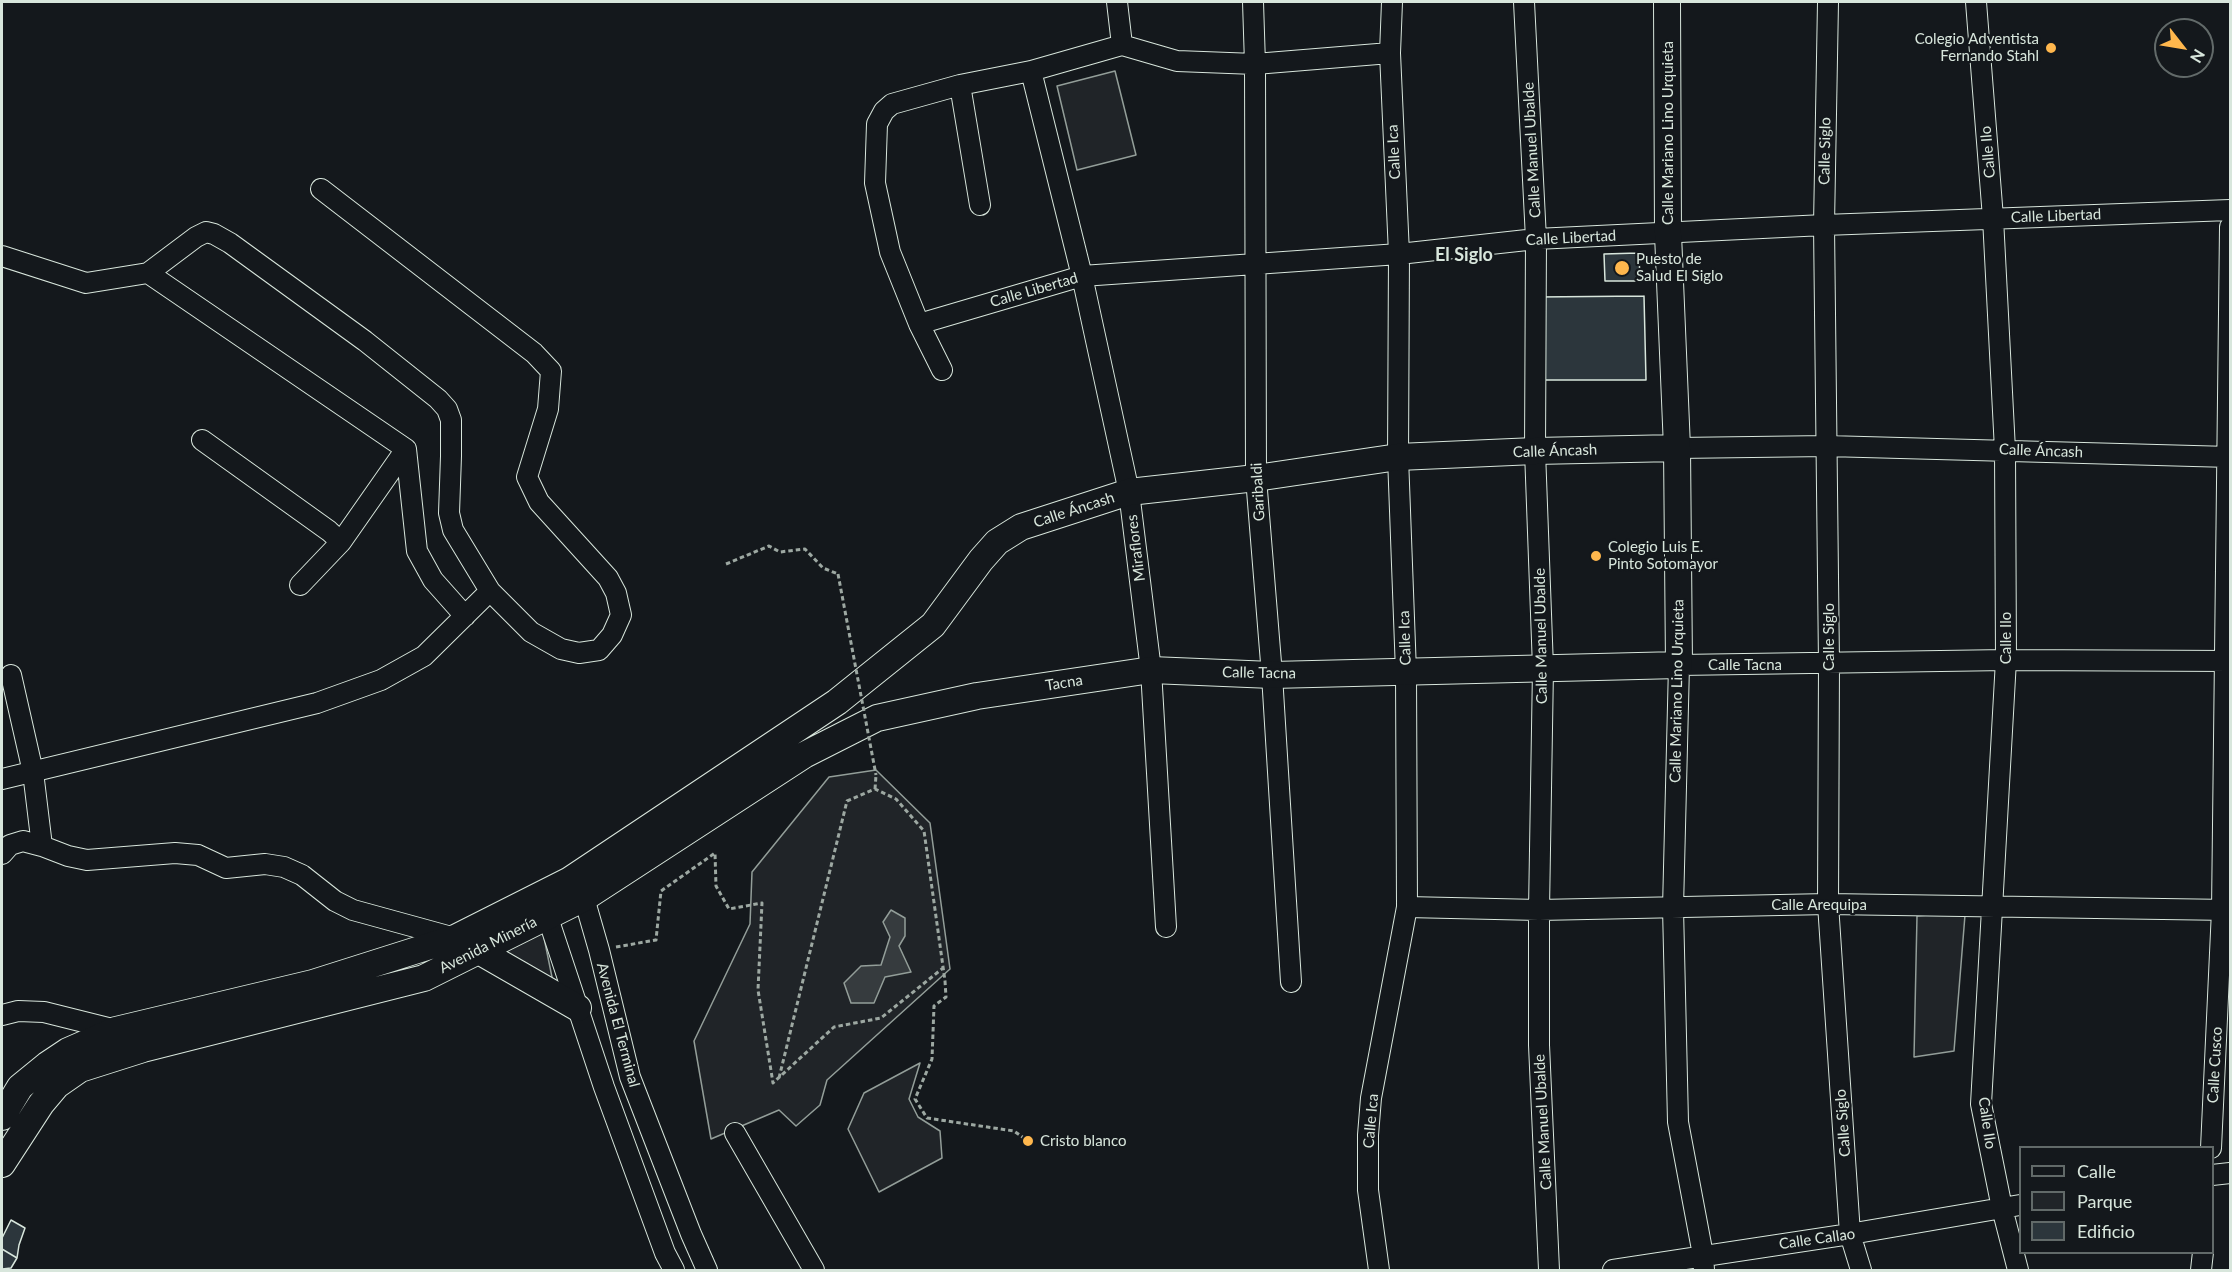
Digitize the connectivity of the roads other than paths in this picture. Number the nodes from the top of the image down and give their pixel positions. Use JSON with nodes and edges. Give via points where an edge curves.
{"nodes":[{"id":1,"x":1117,"y":2,"type":"edge"},
{"id":2,"x":1253,"y":2,"type":"edge"},
{"id":3,"x":1392,"y":2,"type":"edge"},
{"id":4,"x":1524,"y":2,"type":"edge"},
{"id":5,"x":1667,"y":2,"type":"edge"},
{"id":6,"x":1828,"y":2,"type":"edge"},
{"id":7,"x":1976,"y":2,"type":"edge"},
{"id":8,"x":1122,"y":45,"type":"junction"},
{"id":9,"x":1390,"y":53,"type":"junction"},
{"id":10,"x":1255,"y":64,"type":"junction"},
{"id":11,"x":1031,"y":71,"type":"junction"},
{"id":12,"x":960,"y":85,"type":"junction"},
{"id":13,"x":321,"y":189,"type":"dead end"},
{"id":14,"x":980,"y":205,"type":"dead end"},
{"id":15,"x":2230,"y":210,"type":"edge"},
{"id":16,"x":1994,"y":218,"type":"junction"},
{"id":17,"x":1824,"y":225,"type":"junction"},
{"id":18,"x":2230,"y":227,"type":"edge"},
{"id":19,"x":1668,"y":234,"type":"junction"},
{"id":20,"x":1536,"y":239,"type":"junction"},
{"id":21,"x":1399,"y":254,"type":"junction"},
{"id":22,"x":2,"y":255,"type":"edge"},
{"id":23,"x":1256,"y":265,"type":"junction"},
{"id":24,"x":148,"y":273,"type":"junction"},
{"id":25,"x":1082,"y":276,"type":"junction"},
{"id":26,"x":919,"y":324,"type":"junction"},
{"id":27,"x":942,"y":370,"type":"dead end"},
{"id":28,"x":202,"y":440,"type":"dead end"},
{"id":29,"x":1827,"y":446,"type":"junction"},
{"id":30,"x":1677,"y":448,"type":"junction"},
{"id":31,"x":406,"y":449,"type":"junction"},
{"id":32,"x":2006,"y":450,"type":"junction"},
{"id":33,"x":1535,"y":451,"type":"junction"},
{"id":34,"x":1398,"y":457,"type":"junction"},
{"id":35,"x":2229,"y":457,"type":"edge"},
{"id":36,"x":1256,"y":477,"type":"junction"},
{"id":37,"x":1129,"y":492,"type":"junction"},
{"id":38,"x":341,"y":542,"type":"junction"},
{"id":39,"x":300,"y":585,"type":"dead end"},
{"id":40,"x":490,"y":591,"type":"junction"},
{"id":41,"x":465,"y":616,"type":"junction"},
{"id":42,"x":933,"y":625,"type":"joint"},
{"id":43,"x":2006,"y":660,"type":"junction"},
{"id":44,"x":2228,"y":661,"type":"edge"},
{"id":45,"x":1829,"y":664,"type":"junction"},
{"id":46,"x":1679,"y":665,"type":"junction"},
{"id":47,"x":1543,"y":668,"type":"junction"},
{"id":48,"x":1151,"y":670,"type":"junction"},
{"id":49,"x":1406,"y":672,"type":"junction"},
{"id":50,"x":11,"y":675,"type":"dead end"},
{"id":51,"x":1272,"y":675,"type":"junction"},
{"id":52,"x":977,"y":696,"type":"joint"},
{"id":53,"x":33,"y":772,"type":"junction"},
{"id":54,"x":2,"y":779,"type":"edge"},
{"id":55,"x":42,"y":846,"type":"junction"},
{"id":56,"x":2,"y":854,"type":"edge"},
{"id":57,"x":577,"y":889,"type":"junction"},
{"id":58,"x":1828,"y":904,"type":"junction"},
{"id":59,"x":541,"y":906,"type":"junction"},
{"id":60,"x":1407,"y":907,"type":"junction"},
{"id":61,"x":1673,"y":908,"type":"junction"},
{"id":62,"x":1993,"y":908,"type":"junction"},
{"id":63,"x":1539,"y":910,"type":"junction"},
{"id":64,"x":2226,"y":910,"type":"edge"},
{"id":65,"x":1166,"y":927,"type":"dead end"},
{"id":66,"x":455,"y":938,"type":"junction"},
{"id":67,"x":479,"y":951,"type":"junction"},
{"id":68,"x":1291,"y":982,"type":"dead end"},
{"id":69,"x":578,"y":1008,"type":"junction"},
{"id":70,"x":2,"y":1015,"type":"edge"},
{"id":71,"x":116,"y":1030,"type":"junction"},
{"id":72,"x":630,"y":1077,"type":"junction"},
{"id":73,"x":604,"y":1087,"type":"junction"},
{"id":74,"x":2,"y":1117,"type":"edge"},
{"id":75,"x":735,"y":1134,"type":"dead end"},
{"id":76,"x":2211,"y":1146,"type":"edge"},
{"id":77,"x":2,"y":1164,"type":"edge"},
{"id":78,"x":2230,"y":1173,"type":"edge"},
{"id":79,"x":2214,"y":1175,"type":"edge"},
{"id":80,"x":2012,"y":1207,"type":"edge"},
{"id":81,"x":691,"y":1234,"type":"junction"},
{"id":82,"x":1850,"y":1234,"type":"junction"},
{"id":83,"x":2203,"y":1254,"type":"edge"},
{"id":84,"x":1703,"y":1263,"type":"edge"},
{"id":85,"x":674,"y":1270,"type":"edge"},
{"id":86,"x":707,"y":1270,"type":"edge"},
{"id":87,"x":716,"y":1270,"type":"edge"},
{"id":88,"x":814,"y":1270,"type":"edge"},
{"id":89,"x":1379,"y":1270,"type":"edge"},
{"id":90,"x":1549,"y":1270,"type":"edge"},
{"id":91,"x":1613,"y":1270,"type":"edge"},
{"id":92,"x":1861,"y":1270,"type":"edge"},
{"id":93,"x":2018,"y":1270,"type":"edge"},
{"id":94,"x":2201,"y":1270,"type":"edge"}],
"edges":[{"from":1,"to":8,"type":"street"},
{"from":2,"to":10,"type":"street","name":"Garibaldi"},
{"from":3,"to":9,"type":"street","name":"Calle Ica"},
{"from":4,"to":20,"type":"street","name":"Calle Manuel Ubalde"},
{"from":5,"to":19,"type":"main road","name":"Calle Mariano Lino Urquieta"},
{"from":6,"to":17,"type":"street","name":"Calle Siglo"},
{"from":7,"to":16,"type":"street","name":"Calle Ilo"},
{"from":8,"to":10,"type":"street","via":[[1177,61]]},
{"from":8,"to":11,"type":"street"},
{"from":9,"to":10,"type":"street"},
{"from":9,"to":21,"type":"street","name":"Calle Ica"},
{"from":10,"to":23,"type":"street","name":"Garibaldi"},
{"from":11,"to":12,"type":"street"},
{"from":11,"to":25,"type":"street","name":"Miraflores"},
{"from":12,"to":14,"type":"street"},
{"from":12,"to":26,"type":"street","via":[[892,104],[877,124],[877,195],[890,252]]},
{"from":13,"to":40,"type":"street","via":[[534,353],[551,371],[548,409],[527,477],[539,502],[608,578],[621,615],[612,636],[599,650],[579,653],[561,649],[531,632]]},
{"from":15,"to":16,"type":"street","name":"Calle Libertad"},
{"from":16,"to":17,"type":"street","name":"Calle Libertad"},
{"from":16,"to":32,"type":"street","name":"Calle Ilo"},
{"from":17,"to":19,"type":"street","name":"Calle Libertad"},
{"from":17,"to":29,"type":"street","name":"Calle Siglo"},
{"from":18,"to":35,"type":"street","name":"Calle Cusco"},
{"from":19,"to":20,"type":"street","name":"Calle Libertad"},
{"from":19,"to":30,"type":"main road","name":"Calle Mariano Lino Urquieta"},
{"from":20,"to":21,"type":"street","name":"Calle Libertad"},
{"from":20,"to":33,"type":"street","name":"Calle Manuel Ubalde"},
{"from":21,"to":23,"type":"street","name":"Calle Libertad"},
{"from":21,"to":34,"type":"street","name":"Calle Ica"},
{"from":22,"to":24,"type":"street","via":[[86,283]]},
{"from":23,"to":25,"type":"street","name":"Calle Libertad"},
{"from":23,"to":36,"type":"street","name":"Garibaldi"},
{"from":24,"to":31,"type":"street"},
{"from":24,"to":40,"type":"street","via":[[196,237],[206,232],[214,234],[365,340],[438,399],[451,420],[449,513],[453,530]]},
{"from":25,"to":26,"type":"street","name":"Calle Libertad"},
{"from":25,"to":37,"type":"street","name":"Miraflores"},
{"from":26,"to":27,"type":"street"},
{"from":28,"to":38,"type":"street"},
{"from":29,"to":30,"type":"street","name":"Calle Áncash"},
{"from":29,"to":32,"type":"street","name":"Calle Áncash"},
{"from":29,"to":45,"type":"street","name":"Calle Siglo"},
{"from":30,"to":33,"type":"main road","name":"Calle Áncash"},
{"from":30,"to":46,"type":"main road","name":"Calle Mariano Lino Urquieta"},
{"from":31,"to":38,"type":"street"},
{"from":31,"to":41,"type":"street","via":[[417,551],[434,580]]},
{"from":32,"to":35,"type":"street","name":"Calle Áncash"},
{"from":32,"to":43,"type":"street","name":"Calle Ilo"},
{"from":33,"to":34,"type":"main road","name":"Calle Áncash"},
{"from":33,"to":47,"type":"street","name":"Calle Manuel Ubalde"},
{"from":34,"to":36,"type":"main road","name":"Calle Áncash"},
{"from":34,"to":49,"type":"street","name":"Calle Ica"},
{"from":35,"to":44,"type":"street","name":"Calle Cusco"},
{"from":36,"to":37,"type":"main road","name":"Calle Áncash"},
{"from":36,"to":51,"type":"street","name":"Garibaldi"},
{"from":37,"to":42,"type":"main road","name":"Calle Áncash","via":[[1021,526],[997,542]]},
{"from":37,"to":48,"type":"street","name":"Miraflores"},
{"from":38,"to":39,"type":"street"},
{"from":40,"to":41,"type":"street"},
{"from":41,"to":53,"type":"street","via":[[424,656],[381,680],[317,703]]},
{"from":42,"to":57,"type":"main road","name":"Avenida Minería","via":[[837,702]]},
{"from":43,"to":44,"type":"street","name":"Calle Tacna"},
{"from":43,"to":45,"type":"street","name":"Calle Tacna"},
{"from":43,"to":62,"type":"street","name":"Calle Ilo"},
{"from":44,"to":64,"type":"street","name":"Calle Cusco"},
{"from":45,"to":46,"type":"street","name":"Calle Tacna"},
{"from":45,"to":58,"type":"street","name":"Calle Siglo"},
{"from":46,"to":47,"type":"main road","name":"Calle Tacna"},
{"from":46,"to":61,"type":"street","name":"Calle Mariano Lino Urquieta"},
{"from":47,"to":49,"type":"main road","name":"Calle Tacna"},
{"from":47,"to":63,"type":"street","name":"Calle Manuel Ubalde"},
{"from":48,"to":51,"type":"main road","name":"Calle Tacna"},
{"from":48,"to":52,"type":"main road","name":"Tacna"},
{"from":48,"to":65,"type":"street","name":"Miraflores"},
{"from":49,"to":51,"type":"main road","name":"Calle Tacna"},
{"from":49,"to":60,"type":"street","name":"Calle Ica"},
{"from":50,"to":53,"type":"street"},
{"from":51,"to":68,"type":"street","name":"Garibaldi"},
{"from":52,"to":57,"type":"main road","name":"Avenida Minería","via":[[877,718],[804,755]]},
{"from":53,"to":54,"type":"street"},
{"from":53,"to":55,"type":"street"},
{"from":55,"to":56,"type":"street","via":[[23,841],[10,845]]},
{"from":55,"to":66,"type":"street","via":[[87,860],[175,853],[198,855],[226,868],[265,864],[284,867],[353,910]]},
{"from":57,"to":59,"type":"main road","name":"Avenida Minería"},
{"from":57,"to":72,"type":"street","name":"Avenida El Terminal","via":[[599,950]]},
{"from":58,"to":61,"type":"street","name":"Calle Arequipa"},
{"from":58,"to":62,"type":"street","name":"Calle Arequipa"},
{"from":58,"to":82,"type":"street","name":"Calle Siglo"},
{"from":59,"to":66,"type":"main road","name":"Avenida Minería"},
{"from":59,"to":67,"type":"main road","name":"Avenida Minería"},
{"from":59,"to":69,"type":"street","name":"Avenida El Terminal"},
{"from":60,"to":63,"type":"street","name":"Calle Arequipa"},
{"from":60,"to":89,"type":"street","name":"Calle Ica","via":[[1371,1098],[1368,1135],[1368,1190]]},
{"from":61,"to":63,"type":"street","name":"Calle Arequipa"},
{"from":61,"to":84,"type":"street","name":"Calle Mariano Lino Urquieta","via":[[1678,1122]]},
{"from":62,"to":64,"type":"street","name":"Calle Arequipa"},
{"from":62,"to":80,"type":"street","name":"Calle Ilo","via":[[1981,1104]]},
{"from":63,"to":90,"type":"street","name":"Calle Manuel Ubalde","via":[[1539,1045]]},
{"from":64,"to":76,"type":"street","name":"Calle Cusco"},
{"from":66,"to":71,"type":"main road","name":"Avenida Minería","via":[[313,983]]},
{"from":67,"to":69,"type":"main road"},
{"from":67,"to":77,"type":"main road","name":"Avenida Minería","via":[[424,978],[143,1049],[80,1069],[57,1085],[41,1104]]},
{"from":69,"to":73,"type":"street","name":"Avenida El Terminal"},
{"from":70,"to":71,"type":"street","via":[[44,1012]]},
{"from":71,"to":74,"type":"main road","name":"Avenida Minería","via":[[47,1065],[20,1087]]},
{"from":72,"to":73,"type":"street"},
{"from":72,"to":81,"type":"street","name":"Avenida El Terminal"},
{"from":73,"to":85,"type":"street","name":"Avenida El Terminal"},
{"from":75,"to":88,"type":"street"},
{"from":78,"to":79,"type":"street"},
{"from":80,"to":82,"type":"street","name":"Calle Callao"},
{"from":80,"to":93,"type":"street","name":"Calle Ilo"},
{"from":81,"to":86,"type":"street","name":"Avenida El Terminal"},
{"from":81,"to":87,"type":"street"},
{"from":82,"to":84,"type":"street","name":"Calle Callao"},
{"from":82,"to":92,"type":"street","name":"Calle Siglo"},
{"from":83,"to":94,"type":"street"},
{"from":84,"to":91,"type":"street","name":"Calle Callao"}]}
